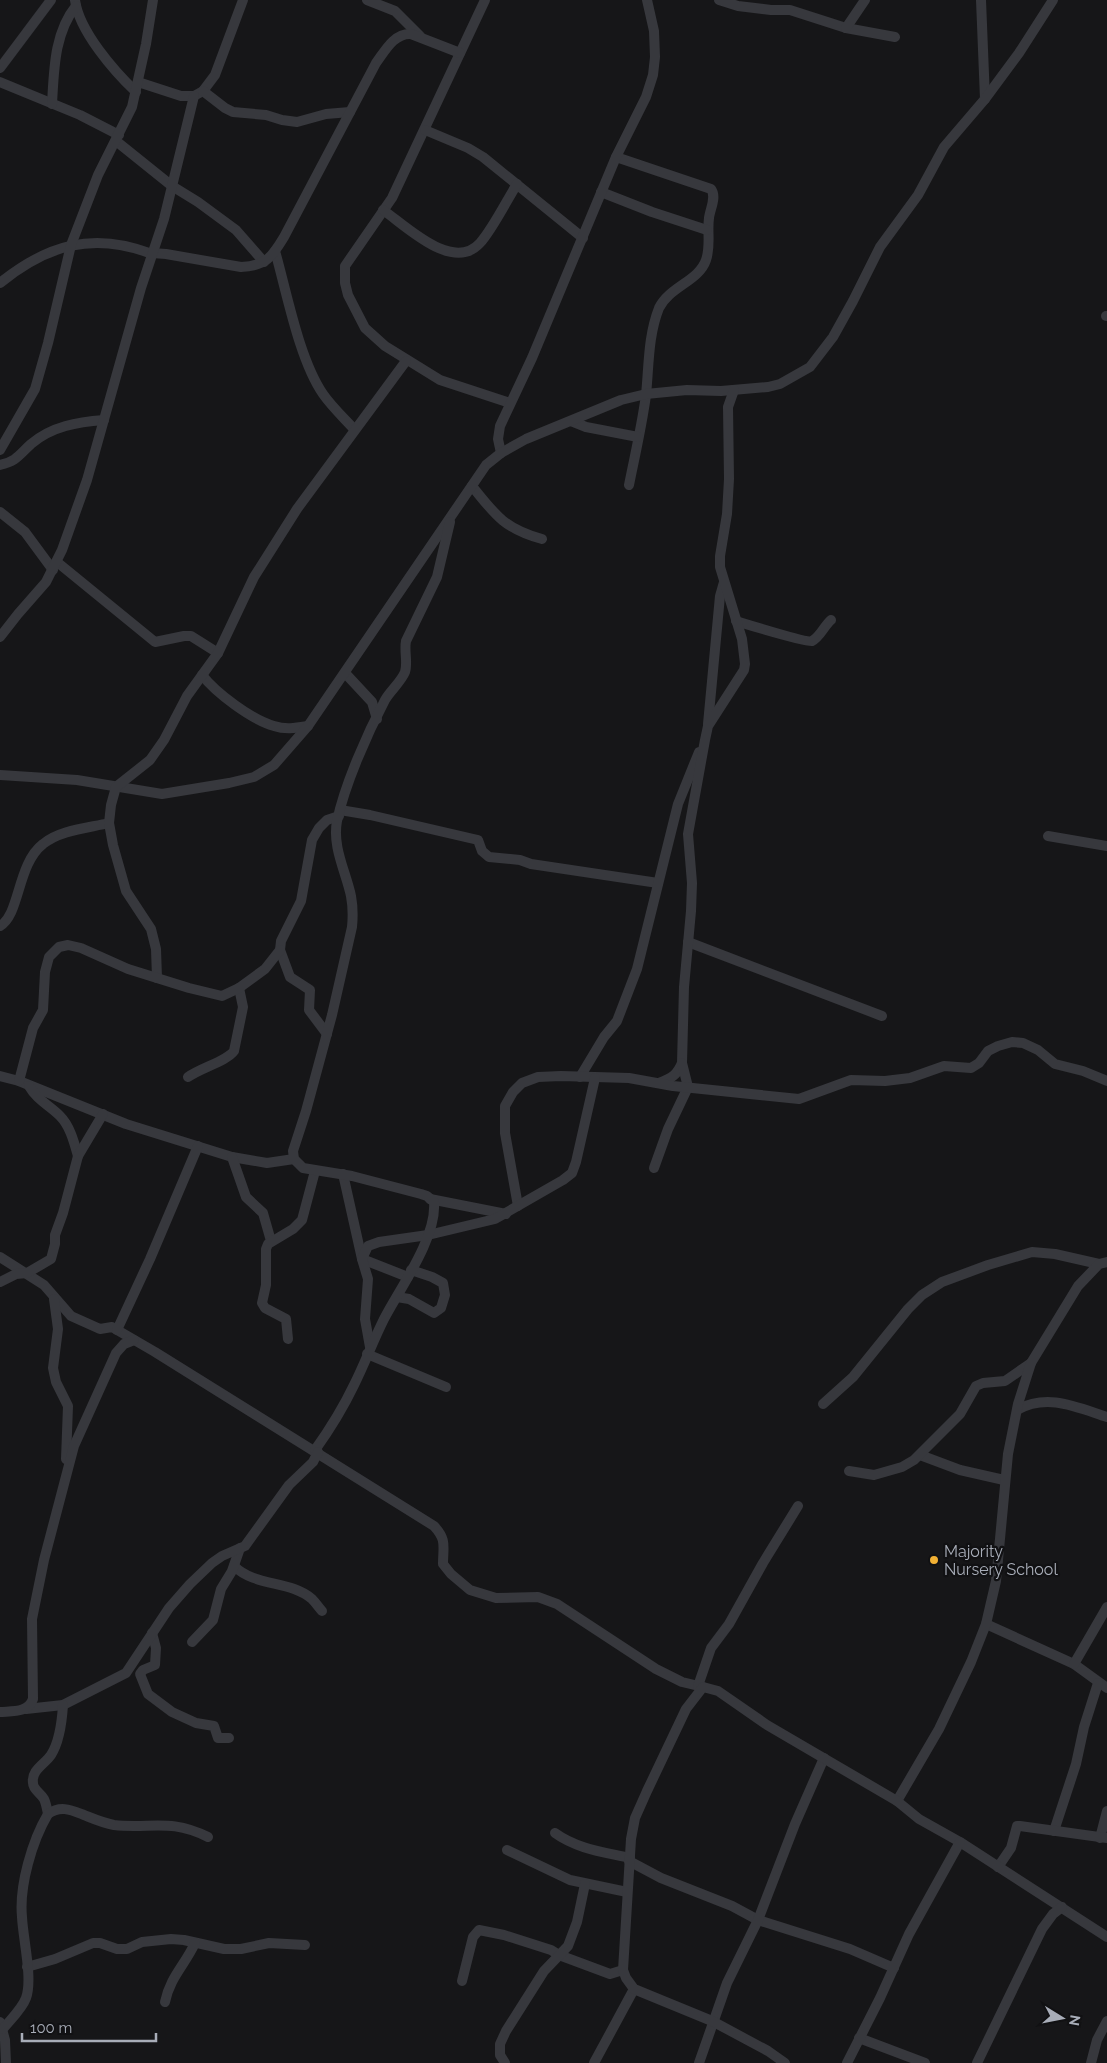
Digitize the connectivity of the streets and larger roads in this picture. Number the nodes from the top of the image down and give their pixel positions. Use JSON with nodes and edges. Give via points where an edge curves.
{"nodes":[{"id":1,"x":51,"y":0,"type":"edge"},
{"id":2,"x":153,"y":0,"type":"edge"},
{"id":3,"x":243,"y":0,"type":"edge"},
{"id":4,"x":367,"y":0,"type":"edge"},
{"id":5,"x":485,"y":0,"type":"edge"},
{"id":6,"x":647,"y":0,"type":"edge"},
{"id":7,"x":719,"y":0,"type":"edge"},
{"id":8,"x":865,"y":0,"type":"edge"},
{"id":9,"x":981,"y":0,"type":"edge"},
{"id":10,"x":1053,"y":0,"type":"edge"},
{"id":11,"x":75,"y":3,"type":"edge"},
{"id":12,"x":387,"y":4,"type":"edge"},
{"id":13,"x":846,"y":28,"type":"junction"},
{"id":14,"x":420,"y":36,"type":"junction"},
{"id":15,"x":895,"y":36,"type":"dead end"},
{"id":16,"x":460,"y":52,"type":"junction"},
{"id":17,"x":0,"y":68,"type":"edge"},
{"id":18,"x":0,"y":82,"type":"edge"},
{"id":19,"x":137,"y":87,"type":"junction"},
{"id":20,"x":199,"y":93,"type":"junction"},
{"id":21,"x":984,"y":99,"type":"junction"},
{"id":22,"x":52,"y":104,"type":"junction"},
{"id":23,"x":350,"y":112,"type":"junction"},
{"id":24,"x":425,"y":130,"type":"junction"},
{"id":25,"x":117,"y":138,"type":"junction"},
{"id":26,"x":616,"y":157,"type":"junction"},
{"id":27,"x":517,"y":184,"type":"junction"},
{"id":28,"x":172,"y":186,"type":"junction"},
{"id":29,"x":601,"y":192,"type":"junction"},
{"id":30,"x":383,"y":210,"type":"junction"},
{"id":31,"x":708,"y":230,"type":"junction"},
{"id":32,"x":583,"y":238,"type":"junction"},
{"id":33,"x":71,"y":245,"type":"junction"},
{"id":34,"x":276,"y":251,"type":"junction"},
{"id":35,"x":152,"y":253,"type":"junction"},
{"id":36,"x":264,"y":262,"type":"junction"},
{"id":37,"x":0,"y":283,"type":"edge"},
{"id":38,"x":406,"y":361,"type":"junction"},
{"id":39,"x":734,"y":390,"type":"junction"},
{"id":40,"x":722,"y":391,"type":"junction"},
{"id":41,"x":646,"y":394,"type":"junction"},
{"id":42,"x":510,"y":403,"type":"junction"},
{"id":43,"x":728,"y":407,"type":"junction"},
{"id":44,"x":104,"y":420,"type":"junction"},
{"id":45,"x":571,"y":421,"type":"junction"},
{"id":46,"x":354,"y":429,"type":"junction"},
{"id":47,"x":638,"y":437,"type":"junction"},
{"id":48,"x":0,"y":450,"type":"edge"},
{"id":49,"x":500,"y":453,"type":"junction"},
{"id":50,"x":0,"y":465,"type":"edge"},
{"id":51,"x":630,"y":485,"type":"dead end"},
{"id":52,"x":472,"y":486,"type":"junction"},
{"id":53,"x":0,"y":512,"type":"edge"},
{"id":54,"x":450,"y":518,"type":"junction"},
{"id":55,"x":542,"y":538,"type":"dead end"},
{"id":56,"x":55,"y":566,"type":"junction"},
{"id":57,"x":724,"y":581,"type":"junction"},
{"id":58,"x":831,"y":620,"type":"dead end"},
{"id":59,"x":736,"y":621,"type":"junction"},
{"id":60,"x":0,"y":637,"type":"edge"},
{"id":61,"x":218,"y":652,"type":"junction"},
{"id":62,"x":345,"y":673,"type":"junction"},
{"id":63,"x":202,"y":675,"type":"junction"},
{"id":64,"x":377,"y":719,"type":"junction"},
{"id":65,"x":308,"y":726,"type":"junction"},
{"id":66,"x":708,"y":726,"type":"junction"},
{"id":67,"x":705,"y":740,"type":"junction"},
{"id":68,"x":0,"y":775,"type":"edge"},
{"id":69,"x":116,"y":787,"type":"junction"},
{"id":70,"x":339,"y":813,"type":"junction"},
{"id":71,"x":109,"y":823,"type":"junction"},
{"id":72,"x":1048,"y":836,"type":"dead end"},
{"id":73,"x":1107,"y":846,"type":"edge"},
{"id":74,"x":658,"y":883,"type":"junction"},
{"id":75,"x":0,"y":926,"type":"edge"},
{"id":76,"x":688,"y":942,"type":"junction"},
{"id":77,"x":280,"y":950,"type":"junction"},
{"id":78,"x":157,"y":978,"type":"junction"},
{"id":79,"x":239,"y":988,"type":"junction"},
{"id":80,"x":882,"y":1016,"type":"dead end"},
{"id":81,"x":327,"y":1034,"type":"junction"},
{"id":82,"x":682,"y":1063,"type":"junction"},
{"id":83,"x":0,"y":1076,"type":"edge"},
{"id":84,"x":188,"y":1077,"type":"dead end"},
{"id":85,"x":580,"y":1077,"type":"junction"},
{"id":86,"x":595,"y":1078,"type":"junction"},
{"id":87,"x":19,"y":1081,"type":"junction"},
{"id":88,"x":1107,"y":1081,"type":"edge"},
{"id":89,"x":659,"y":1082,"type":"junction"},
{"id":90,"x":29,"y":1086,"type":"junction"},
{"id":91,"x":688,"y":1087,"type":"junction"},
{"id":92,"x":103,"y":1114,"type":"junction"},
{"id":93,"x":198,"y":1146,"type":"junction"},
{"id":94,"x":78,"y":1156,"type":"junction"},
{"id":95,"x":232,"y":1158,"type":"junction"},
{"id":96,"x":294,"y":1159,"type":"junction"},
{"id":97,"x":654,"y":1168,"type":"dead end"},
{"id":98,"x":315,"y":1170,"type":"junction"},
{"id":99,"x":343,"y":1174,"type":"junction"},
{"id":100,"x":430,"y":1199,"type":"junction"},
{"id":101,"x":455,"y":1204,"type":"junction"},
{"id":102,"x":518,"y":1206,"type":"junction"},
{"id":103,"x":506,"y":1214,"type":"junction"},
{"id":104,"x":432,"y":1217,"type":"junction"},
{"id":105,"x":428,"y":1235,"type":"junction"},
{"id":106,"x":271,"y":1241,"type":"junction"},
{"id":107,"x":0,"y":1257,"type":"edge"},
{"id":108,"x":362,"y":1259,"type":"junction"},
{"id":109,"x":1103,"y":1263,"type":"edge"},
{"id":110,"x":27,"y":1272,"type":"junction"},
{"id":111,"x":410,"y":1274,"type":"junction"},
{"id":112,"x":0,"y":1282,"type":"edge"},
{"id":113,"x":397,"y":1297,"type":"junction"},
{"id":114,"x":54,"y":1299,"type":"junction"},
{"id":115,"x":117,"y":1330,"type":"junction"},
{"id":116,"x":288,"y":1339,"type":"dead end"},
{"id":117,"x":134,"y":1340,"type":"junction"},
{"id":118,"x":368,"y":1351,"type":"junction"},
{"id":119,"x":1031,"y":1363,"type":"junction"},
{"id":120,"x":446,"y":1387,"type":"dead end"},
{"id":121,"x":823,"y":1404,"type":"dead end"},
{"id":122,"x":1017,"y":1410,"type":"junction"},
{"id":123,"x":1107,"y":1417,"type":"edge"},
{"id":124,"x":317,"y":1451,"type":"junction"},
{"id":125,"x":920,"y":1455,"type":"junction"},
{"id":126,"x":66,"y":1468,"type":"junction"},
{"id":127,"x":850,"y":1471,"type":"dead end"},
{"id":128,"x":1004,"y":1480,"type":"junction"},
{"id":129,"x":798,"y":1506,"type":"dead end"},
{"id":130,"x":240,"y":1548,"type":"junction"},
{"id":131,"x":234,"y":1566,"type":"junction"},
{"id":132,"x":1107,"y":1607,"type":"edge"},
{"id":133,"x":322,"y":1612,"type":"dead end"},
{"id":134,"x":986,"y":1624,"type":"junction"},
{"id":135,"x":152,"y":1633,"type":"junction"},
{"id":136,"x":192,"y":1642,"type":"dead end"},
{"id":137,"x":1074,"y":1664,"type":"junction"},
{"id":138,"x":1102,"y":1686,"type":"edge"},
{"id":139,"x":701,"y":1687,"type":"junction"},
{"id":140,"x":63,"y":1705,"type":"junction"},
{"id":141,"x":26,"y":1709,"type":"junction"},
{"id":142,"x":0,"y":1712,"type":"edge"},
{"id":143,"x":229,"y":1738,"type":"dead end"},
{"id":144,"x":824,"y":1758,"type":"junction"},
{"id":145,"x":897,"y":1801,"type":"junction"},
{"id":146,"x":1107,"y":1811,"type":"edge"},
{"id":147,"x":48,"y":1814,"type":"junction"},
{"id":148,"x":1054,"y":1831,"type":"junction"},
{"id":149,"x":555,"y":1833,"type":"dead end"},
{"id":150,"x":208,"y":1837,"type":"dead end"},
{"id":151,"x":1104,"y":1838,"type":"edge"},
{"id":152,"x":960,"y":1842,"type":"junction"},
{"id":153,"x":506,"y":1850,"type":"dead end"},
{"id":154,"x":630,"y":1860,"type":"junction"},
{"id":155,"x":998,"y":1866,"type":"junction"},
{"id":156,"x":585,"y":1884,"type":"junction"},
{"id":157,"x":627,"y":1892,"type":"junction"},
{"id":158,"x":1062,"y":1907,"type":"junction"},
{"id":159,"x":758,"y":1920,"type":"junction"},
{"id":160,"x":1107,"y":1937,"type":"edge"},
{"id":161,"x":195,"y":1943,"type":"junction"},
{"id":162,"x":305,"y":1945,"type":"dead end"},
{"id":163,"x":559,"y":1955,"type":"junction"},
{"id":164,"x":27,"y":1967,"type":"junction"},
{"id":165,"x":894,"y":1968,"type":"junction"},
{"id":166,"x":623,"y":1970,"type":"junction"},
{"id":167,"x":462,"y":1981,"type":"dead end"},
{"id":168,"x":634,"y":1989,"type":"junction"},
{"id":169,"x":165,"y":2002,"type":"dead end"},
{"id":170,"x":1107,"y":2021,"type":"edge"},
{"id":171,"x":712,"y":2022,"type":"junction"},
{"id":172,"x":1,"y":2025,"type":"edge"},
{"id":173,"x":859,"y":2038,"type":"junction"},
{"id":174,"x":3,"y":2043,"type":"edge"},
{"id":175,"x":6,"y":2063,"type":"edge"},
{"id":176,"x":505,"y":2063,"type":"edge"},
{"id":177,"x":594,"y":2063,"type":"edge"},
{"id":178,"x":699,"y":2063,"type":"edge"},
{"id":179,"x":785,"y":2063,"type":"edge"},
{"id":180,"x":847,"y":2063,"type":"edge"},
{"id":181,"x":924,"y":2063,"type":"edge"},
{"id":182,"x":977,"y":2063,"type":"edge"},
{"id":183,"x":1091,"y":2063,"type":"edge"}],
"edges":[{"from":1,"to":17,"type":"street"},
{"from":2,"to":19,"type":"street"},
{"from":3,"to":20,"type":"street","via":[[215,75]]},
{"from":4,"to":12,"type":"street"},
{"from":5,"to":16,"type":"street"},
{"from":6,"to":26,"type":"street","via":[[654,31],[653,75],[646,97]]},
{"from":7,"to":13,"type":"street","via":[[747,7],[790,10]]},
{"from":8,"to":13,"type":"street"},
{"from":9,"to":21,"type":"street"},
{"from":10,"to":21,"type":"street"},
{"from":11,"to":19,"type":"street","via":[[102,54],[118,75]]},
{"from":11,"to":22,"type":"street","via":[[61,32],[54,63]]},
{"from":12,"to":14,"type":"street"},
{"from":13,"to":15,"type":"street"},
{"from":14,"to":16,"type":"street"},
{"from":14,"to":23,"type":"street","via":[[404,34],[394,40],[376,63]]},
{"from":16,"to":24,"type":"street"},
{"from":18,"to":22,"type":"street"},
{"from":19,"to":20,"type":"street","via":[[181,96]]},
{"from":19,"to":25,"type":"street","via":[[132,107]]},
{"from":20,"to":23,"type":"street","via":[[234,112],[297,122]]},
{"from":20,"to":28,"type":"street"},
{"from":21,"to":39,"type":"street","via":[[944,147],[918,195],[880,247],[854,301],[820,356],[810,367],[780,384]]},
{"from":22,"to":25,"type":"street","via":[[80,114]]},
{"from":23,"to":34,"type":"street"},
{"from":24,"to":27,"type":"street","via":[[468,148]]},
{"from":24,"to":30,"type":"street"},
{"from":25,"to":28,"type":"street"},
{"from":25,"to":33,"type":"street","via":[[98,175]]},
{"from":26,"to":29,"type":"street"},
{"from":26,"to":31,"type":"street","via":[[710,189],[714,197]]},
{"from":27,"to":30,"type":"street","via":[[480,243],[469,252],[454,254],[434,246]]},
{"from":27,"to":32,"type":"street"},
{"from":28,"to":35,"type":"street"},
{"from":28,"to":36,"type":"street","via":[[236,230]]},
{"from":29,"to":31,"type":"street"},
{"from":29,"to":32,"type":"street"},
{"from":30,"to":38,"type":"street","via":[[345,266],[345,283],[365,328]]},
{"from":31,"to":41,"type":"street","via":[[709,249],[704,265],[672,291],[660,307],[651,336]]},
{"from":32,"to":42,"type":"street"},
{"from":33,"to":35,"type":"street","via":[[84,242],[107,244]]},
{"from":33,"to":37,"type":"street","via":[[41,254]]},
{"from":33,"to":48,"type":"street","via":[[35,390]]},
{"from":34,"to":36,"type":"street"},
{"from":34,"to":46,"type":"street","via":[[302,349],[312,373],[323,395]]},
{"from":35,"to":36,"type":"street","via":[[242,267],[254,267]]},
{"from":35,"to":44,"type":"street"},
{"from":38,"to":42,"type":"street","via":[[440,380]]},
{"from":38,"to":46,"type":"street"},
{"from":39,"to":40,"type":"street"},
{"from":39,"to":43,"type":"street"},
{"from":40,"to":41,"type":"street"},
{"from":40,"to":43,"type":"street"},
{"from":41,"to":45,"type":"street","via":[[621,400]]},
{"from":41,"to":47,"type":"street"},
{"from":42,"to":49,"type":"street","via":[[500,426]]},
{"from":43,"to":57,"type":"street","via":[[729,479],[720,556]]},
{"from":44,"to":50,"type":"street","via":[[64,425],[31,444],[20,457]]},
{"from":44,"to":56,"type":"street","via":[[87,480]]},
{"from":45,"to":47,"type":"street"},
{"from":45,"to":49,"type":"street"},
{"from":46,"to":61,"type":"street","via":[[297,509],[254,578]]},
{"from":47,"to":51,"type":"street"},
{"from":49,"to":52,"type":"street","via":[[486,465]]},
{"from":52,"to":54,"type":"street"},
{"from":52,"to":55,"type":"street","via":[[500,520],[511,528]]},
{"from":53,"to":56,"type":"street","via":[[25,532]]},
{"from":54,"to":62,"type":"street"},
{"from":54,"to":64,"type":"street","via":[[437,578],[406,642],[405,672],[390,692]]},
{"from":56,"to":60,"type":"street","via":[[46,582]]},
{"from":56,"to":61,"type":"street","via":[[155,642],[191,636]]},
{"from":57,"to":59,"type":"street"},
{"from":57,"to":66,"type":"street"},
{"from":58,"to":59,"type":"street","via":[[809,642]]},
{"from":59,"to":66,"type":"street","via":[[745,653],[744,670]]},
{"from":61,"to":63,"type":"street"},
{"from":62,"to":64,"type":"street","via":[[372,702]]},
{"from":62,"to":65,"type":"street"},
{"from":63,"to":65,"type":"street","via":[[213,689],[265,724],[288,729]]},
{"from":63,"to":69,"type":"street","via":[[150,760]]},
{"from":64,"to":70,"type":"street"},
{"from":65,"to":69,"type":"street","via":[[274,765],[254,777],[162,794]]},
{"from":66,"to":67,"type":"street"},
{"from":67,"to":74,"type":"street","via":[[678,804]]},
{"from":67,"to":76,"type":"street","via":[[688,834],[692,883]]},
{"from":68,"to":69,"type":"street","via":[[77,780]]},
{"from":69,"to":71,"type":"street"},
{"from":70,"to":74,"type":"street","via":[[370,815],[478,840],[489,857]]},
{"from":70,"to":77,"type":"street","via":[[327,820],[312,840],[301,901],[281,941]]},
{"from":70,"to":81,"type":"street","via":[[337,843],[353,913]]},
{"from":71,"to":75,"type":"street","via":[[55,837],[42,845],[22,875],[10,917]]},
{"from":71,"to":78,"type":"street","via":[[126,891],[151,929],[156,949]]},
{"from":72,"to":73,"type":"street"},
{"from":74,"to":85,"type":"street","via":[[637,968],[617,1021],[604,1036]]},
{"from":76,"to":80,"type":"street"},
{"from":76,"to":82,"type":"street"},
{"from":77,"to":79,"type":"street","via":[[265,969]]},
{"from":77,"to":81,"type":"street","via":[[290,977],[310,990],[309,1010]]},
{"from":78,"to":79,"type":"street","via":[[218,995],[227,995]]},
{"from":78,"to":87,"type":"street","via":[[81,948],[68,945],[53,952],[45,972],[43,1010],[33,1028]]},
{"from":79,"to":84,"type":"street","via":[[242,1007],[234,1051]]},
{"from":81,"to":96,"type":"street","via":[[293,1151]]},
{"from":82,"to":89,"type":"street","via":[[673,1077]]},
{"from":82,"to":91,"type":"street"},
{"from":83,"to":87,"type":"street"},
{"from":85,"to":86,"type":"street"},
{"from":85,"to":102,"type":"street","via":[[538,1078],[522,1083],[505,1106],[505,1133]]},
{"from":86,"to":89,"type":"street"},
{"from":86,"to":102,"type":"street","via":[[572,1173]]},
{"from":87,"to":90,"type":"street"},
{"from":88,"to":91,"type":"street","via":[[1055,1064],[1038,1050],[1012,1042],[988,1051],[971,1068],[944,1066],[910,1078],[851,1080],[799,1099]]},
{"from":89,"to":91,"type":"street"},
{"from":90,"to":92,"type":"street"},
{"from":90,"to":94,"type":"street","via":[[38,1100],[62,1118],[74,1140]]},
{"from":91,"to":97,"type":"street"},
{"from":92,"to":93,"type":"street"},
{"from":92,"to":94,"type":"street"},
{"from":93,"to":95,"type":"street"},
{"from":93,"to":115,"type":"street"},
{"from":94,"to":110,"type":"street","via":[[51,1259]]},
{"from":95,"to":96,"type":"street","via":[[267,1163]]},
{"from":95,"to":106,"type":"street","via":[[246,1197],[263,1212]]},
{"from":96,"to":98,"type":"street","via":[[303,1168]]},
{"from":98,"to":99,"type":"street"},
{"from":98,"to":106,"type":"street","via":[[302,1220]]},
{"from":99,"to":100,"type":"street"},
{"from":99,"to":108,"type":"street"},
{"from":100,"to":101,"type":"street"},
{"from":100,"to":104,"type":"street","via":[[434,1202]]},
{"from":101,"to":103,"type":"street"},
{"from":101,"to":104,"type":"street","via":[[444,1206]]},
{"from":102,"to":103,"type":"street"},
{"from":103,"to":105,"type":"street"},
{"from":104,"to":105,"type":"street"},
{"from":105,"to":108,"type":"street","via":[[373,1243],[365,1249]]},
{"from":105,"to":111,"type":"street"},
{"from":106,"to":116,"type":"street","via":[[266,1249],[266,1285],[262,1303],[286,1319]]},
{"from":107,"to":110,"type":"street"},
{"from":108,"to":111,"type":"street"},
{"from":108,"to":118,"type":"street","via":[[368,1279],[365,1319]]},
{"from":109,"to":119,"type":"street","via":[[1078,1286]]},
{"from":109,"to":121,"type":"street","via":[[1032,1252],[988,1264],[942,1282],[908,1308],[853,1377]]},
{"from":110,"to":112,"type":"street"},
{"from":110,"to":114,"type":"street","via":[[44,1284]]},
{"from":111,"to":113,"type":"street"},
{"from":111,"to":113,"type":"street","via":[[443,1282],[445,1295],[441,1308],[434,1313],[409,1299]]},
{"from":113,"to":118,"type":"street"},
{"from":114,"to":115,"type":"street","via":[[70,1316],[86,1324],[102,1329],[110,1326]]},
{"from":114,"to":126,"type":"street","via":[[58,1329],[53,1368],[68,1406]]},
{"from":115,"to":117,"type":"street"},
{"from":117,"to":124,"type":"street"},
{"from":117,"to":126,"type":"street","via":[[124,1344],[116,1353]]},
{"from":118,"to":120,"type":"street"},
{"from":118,"to":124,"type":"street","via":[[346,1400]]},
{"from":119,"to":122,"type":"street"},
{"from":119,"to":125,"type":"street","via":[[1005,1381],[976,1386],[960,1414]]},
{"from":122,"to":123,"type":"street","via":[[1030,1403],[1056,1401]]},
{"from":122,"to":128,"type":"street"},
{"from":124,"to":130,"type":"street","via":[[313,1462],[289,1485],[254,1536]]},
{"from":124,"to":139,"type":"street","via":[[434,1526],[445,1542],[443,1564],[470,1590],[496,1598],[538,1597],[557,1604],[656,1669]]},
{"from":125,"to":127,"type":"street","via":[[902,1467],[874,1475]]},
{"from":125,"to":128,"type":"street","via":[[960,1470]]},
{"from":126,"to":141,"type":"street","via":[[34,1608],[32,1699]]},
{"from":128,"to":134,"type":"street","via":[[996,1581]]},
{"from":129,"to":139,"type":"street","via":[[730,1624],[711,1648]]},
{"from":130,"to":131,"type":"street"},
{"from":130,"to":135,"type":"street","via":[[222,1556],[190,1584]]},
{"from":131,"to":133,"type":"street","via":[[254,1578],[306,1595]]},
{"from":131,"to":136,"type":"street","via":[[221,1589],[213,1620]]},
{"from":132,"to":137,"type":"street"},
{"from":134,"to":137,"type":"street"},
{"from":134,"to":145,"type":"street","via":[[939,1729]]},
{"from":135,"to":140,"type":"street","via":[[126,1673]]},
{"from":135,"to":143,"type":"street","via":[[156,1648],[155,1665],[140,1674],[148,1694],[184,1718],[214,1726],[218,1738]]},
{"from":137,"to":138,"type":"street"},
{"from":138,"to":148,"type":"street","via":[[1084,1727],[1076,1764]]},
{"from":139,"to":144,"type":"street","via":[[718,1691],[767,1726]]},
{"from":139,"to":154,"type":"street","via":[[686,1709],[635,1818]]},
{"from":140,"to":141,"type":"street"},
{"from":140,"to":147,"type":"street","via":[[62,1722],[51,1754],[32,1781],[33,1787],[43,1797]]},
{"from":141,"to":142,"type":"street"},
{"from":144,"to":145,"type":"street"},
{"from":144,"to":159,"type":"street"},
{"from":145,"to":152,"type":"street","via":[[919,1819]]},
{"from":146,"to":151,"type":"street"},
{"from":147,"to":150,"type":"street","via":[[59,1808],[66,1809],[109,1824],[176,1825]]},
{"from":147,"to":164,"type":"street","via":[[24,1883],[22,1916]]},
{"from":148,"to":151,"type":"street"},
{"from":148,"to":155,"type":"street","via":[[1017,1826],[1010,1848]]},
{"from":149,"to":154,"type":"street","via":[[582,1847]]},
{"from":152,"to":155,"type":"street"},
{"from":152,"to":165,"type":"street"},
{"from":153,"to":156,"type":"street"},
{"from":154,"to":157,"type":"street"},
{"from":154,"to":159,"type":"street","via":[[661,1878],[732,1906]]},
{"from":155,"to":158,"type":"street"},
{"from":156,"to":157,"type":"street"},
{"from":156,"to":163,"type":"street","via":[[572,1937]]},
{"from":157,"to":166,"type":"street"},
{"from":158,"to":160,"type":"street"},
{"from":158,"to":182,"type":"street","via":[[1042,1929]]},
{"from":159,"to":165,"type":"street","via":[[850,1949]]},
{"from":159,"to":171,"type":"street"},
{"from":161,"to":162,"type":"street","via":[[224,1949],[269,1944]]},
{"from":161,"to":164,"type":"street","via":[[158,1940],[117,1949],[93,1943]]},
{"from":161,"to":169,"type":"street","via":[[170,1984]]},
{"from":163,"to":166,"type":"street","via":[[610,1974]]},
{"from":163,"to":167,"type":"street","via":[[534,1944],[479,1930],[473,1937]]},
{"from":163,"to":176,"type":"street","via":[[544,1971],[506,2031],[499,2048]]},
{"from":164,"to":172,"type":"street","via":[[24,2003]]},
{"from":165,"to":173,"type":"street"},
{"from":166,"to":168,"type":"street"},
{"from":168,"to":171,"type":"street"},
{"from":168,"to":177,"type":"street"},
{"from":170,"to":183,"type":"street","via":[[1097,2040]]},
{"from":171,"to":178,"type":"street"},
{"from":171,"to":179,"type":"street","via":[[744,2037]]},
{"from":172,"to":174,"type":"street"},
{"from":173,"to":180,"type":"street"},
{"from":173,"to":181,"type":"street"},
{"from":174,"to":175,"type":"street"}]}
